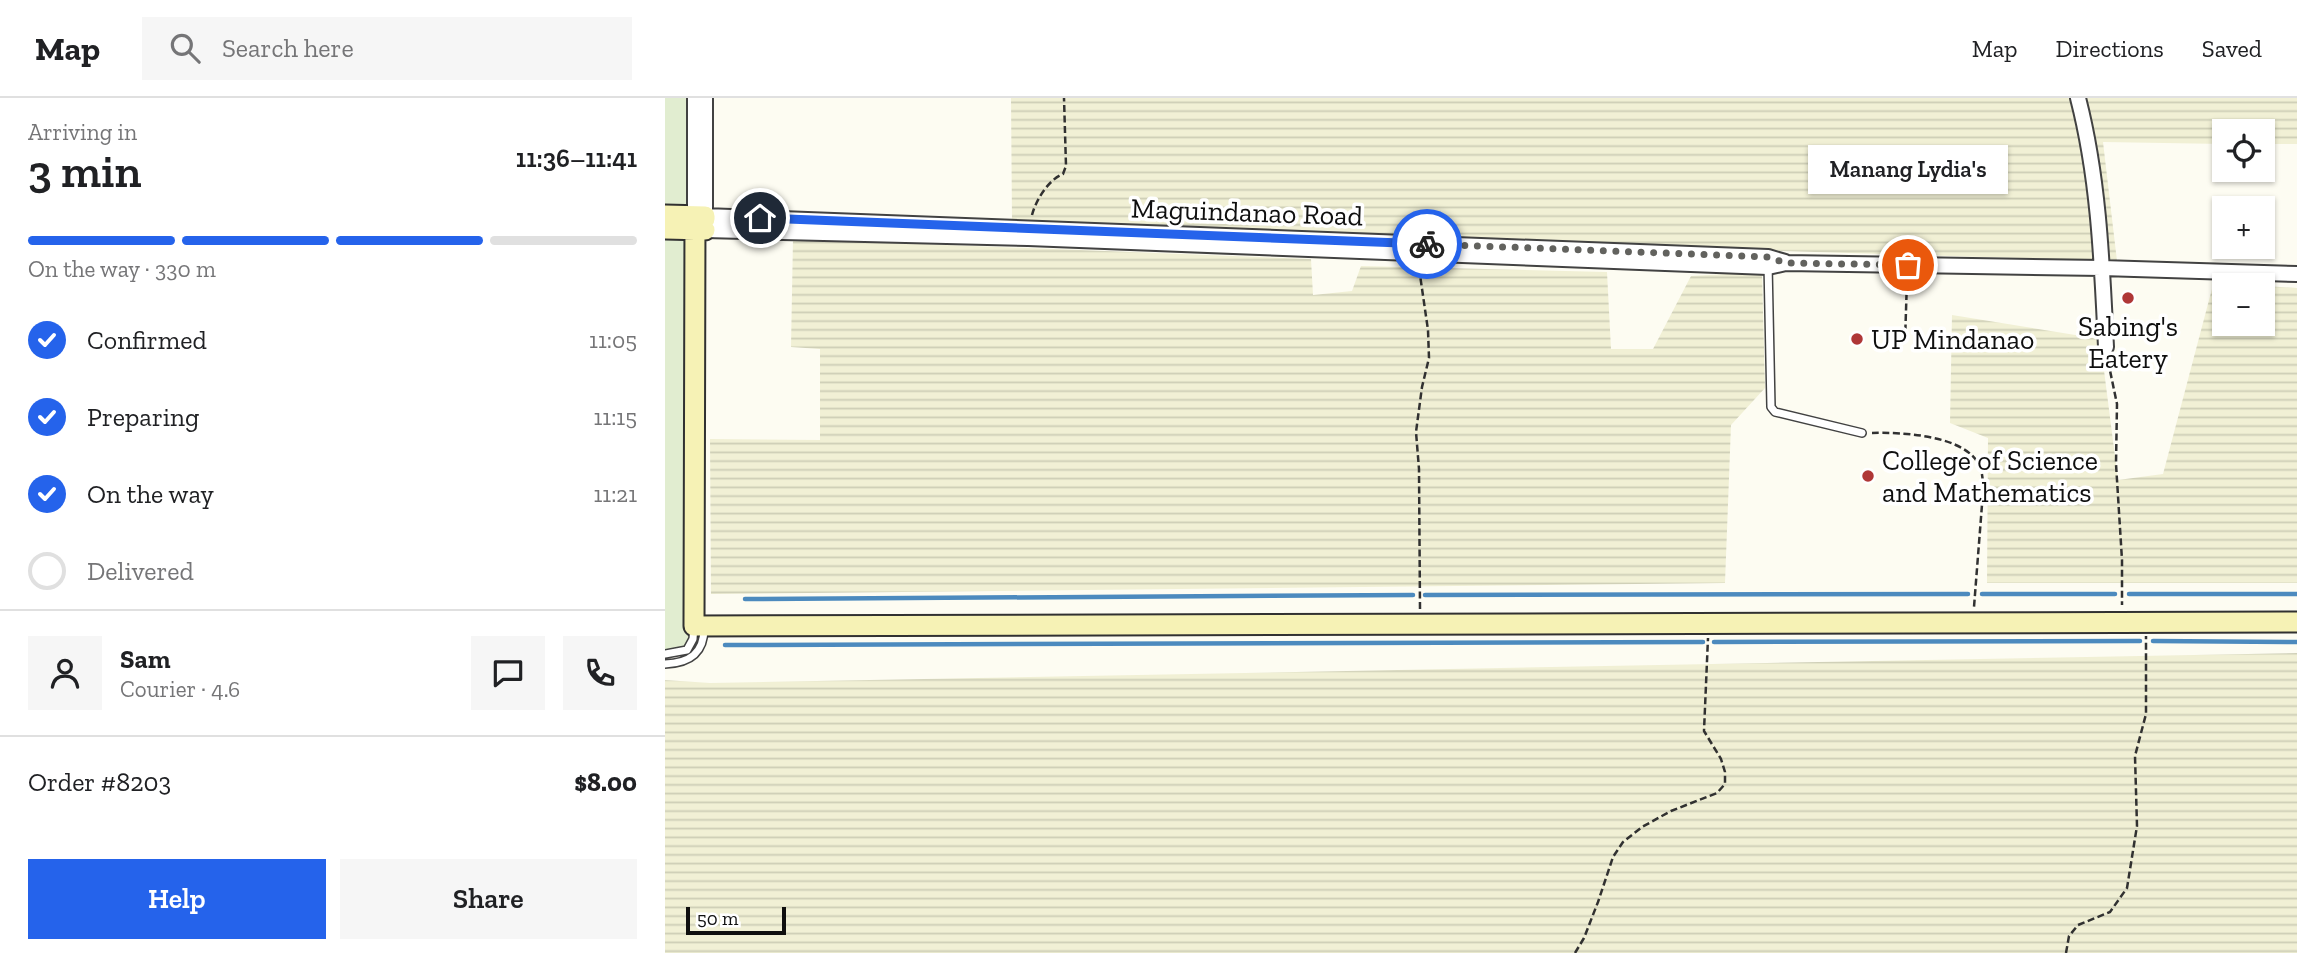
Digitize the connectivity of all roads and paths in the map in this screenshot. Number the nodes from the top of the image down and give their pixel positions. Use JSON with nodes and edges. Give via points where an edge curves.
{"nodes":[{"id":1,"x":695,"y":98,"type":"edge"},
{"id":2,"x":705,"y":98,"type":"edge"},
{"id":3,"x":1064,"y":98,"type":"edge"},
{"id":4,"x":2078,"y":98,"type":"edge"},
{"id":5,"x":665,"y":215,"type":"edge"},
{"id":6,"x":700,"y":223,"type":"junction"},
{"id":7,"x":1029,"y":227,"type":"junction"},
{"id":8,"x":665,"y":229,"type":"edge"},
{"id":9,"x":1416,"y":254,"type":"junction"},
{"id":10,"x":1768,"y":262,"type":"junction"},
{"id":11,"x":1908,"y":265,"type":"junction"},
{"id":12,"x":2102,"y":268,"type":"junction"},
{"id":13,"x":2297,"y":274,"type":"edge"},
{"id":14,"x":1906,"y":342,"type":"dead end"},
{"id":15,"x":2106,"y":347,"type":"joint"},
{"id":16,"x":1862,"y":433,"type":"joint"},
{"id":17,"x":2297,"y":611,"type":"edge"},
{"id":18,"x":2122,"y":612,"type":"junction"},
{"id":19,"x":1420,"y":614,"type":"junction"},
{"id":20,"x":1973,"y":618,"type":"junction"},
{"id":21,"x":1345,"y":620,"type":"junction"},
{"id":22,"x":699,"y":621,"type":"junction"},
{"id":23,"x":2297,"y":622,"type":"edge"},
{"id":24,"x":2145,"y":623,"type":"junction"},
{"id":25,"x":1708,"y":624,"type":"junction"},
{"id":26,"x":665,"y":654,"type":"edge"},
{"id":27,"x":665,"y":664,"type":"edge"},
{"id":28,"x":1575,"y":953,"type":"edge"},
{"id":29,"x":2066,"y":953,"type":"edge"}],
"edges":[{"from":1,"to":6,"type":"street"},
{"from":2,"to":6,"type":"street"},
{"from":3,"to":7,"type":"path","via":[[1066,166],[1039,198]]},
{"from":4,"to":12,"type":"street","via":[[2092,161]]},
{"from":5,"to":6,"type":"street"},
{"from":6,"to":7,"type":"street","name":"Maguindanao Road"},
{"from":6,"to":8,"type":"street"},
{"from":6,"to":9,"type":"street","name":"Maguindanao Road"},
{"from":6,"to":22,"type":"street"},
{"from":7,"to":10,"type":"street","name":"Maguindanao Road"},
{"from":9,"to":10,"type":"street","name":"Maguindanao Road"},
{"from":9,"to":19,"type":"path","via":[[1429,358],[1416,432]]},
{"from":10,"to":11,"type":"street","name":"Maguindanao Road"},
{"from":10,"to":16,"type":"lane","via":[[1771,407],[1775,412]]},
{"from":11,"to":12,"type":"street","name":"Maguindanao Road"},
{"from":11,"to":14,"type":"path"},
{"from":12,"to":13,"type":"street","name":"Maguindanao Road"},
{"from":12,"to":15,"type":"street"},
{"from":15,"to":18,"type":"path","via":[[2117,404]]},
{"from":16,"to":20,"type":"path","via":[[1893,432],[1946,442],[1977,460],[1983,492]]},
{"from":17,"to":18,"type":"street"},
{"from":18,"to":20,"type":"street"},
{"from":19,"to":20,"type":"street"},
{"from":19,"to":21,"type":"street"},
{"from":20,"to":24,"type":"street"},
{"from":20,"to":25,"type":"street"},
{"from":21,"to":22,"type":"street"},
{"from":21,"to":25,"type":"street"},
{"from":22,"to":26,"type":"lane","via":[[688,650]]},
{"from":22,"to":27,"type":"lane","via":[[700,650],[694,658]]},
{"from":23,"to":24,"type":"street"},
{"from":24,"to":29,"type":"path","via":[[2146,714],[2135,756],[2137,826],[2127,888],[2110,912],[2078,925],[2069,936]]},
{"from":25,"to":28,"type":"path","via":[[1704,731],[1721,759],[1725,784],[1717,793],[1671,811],[1623,842]]}]}
